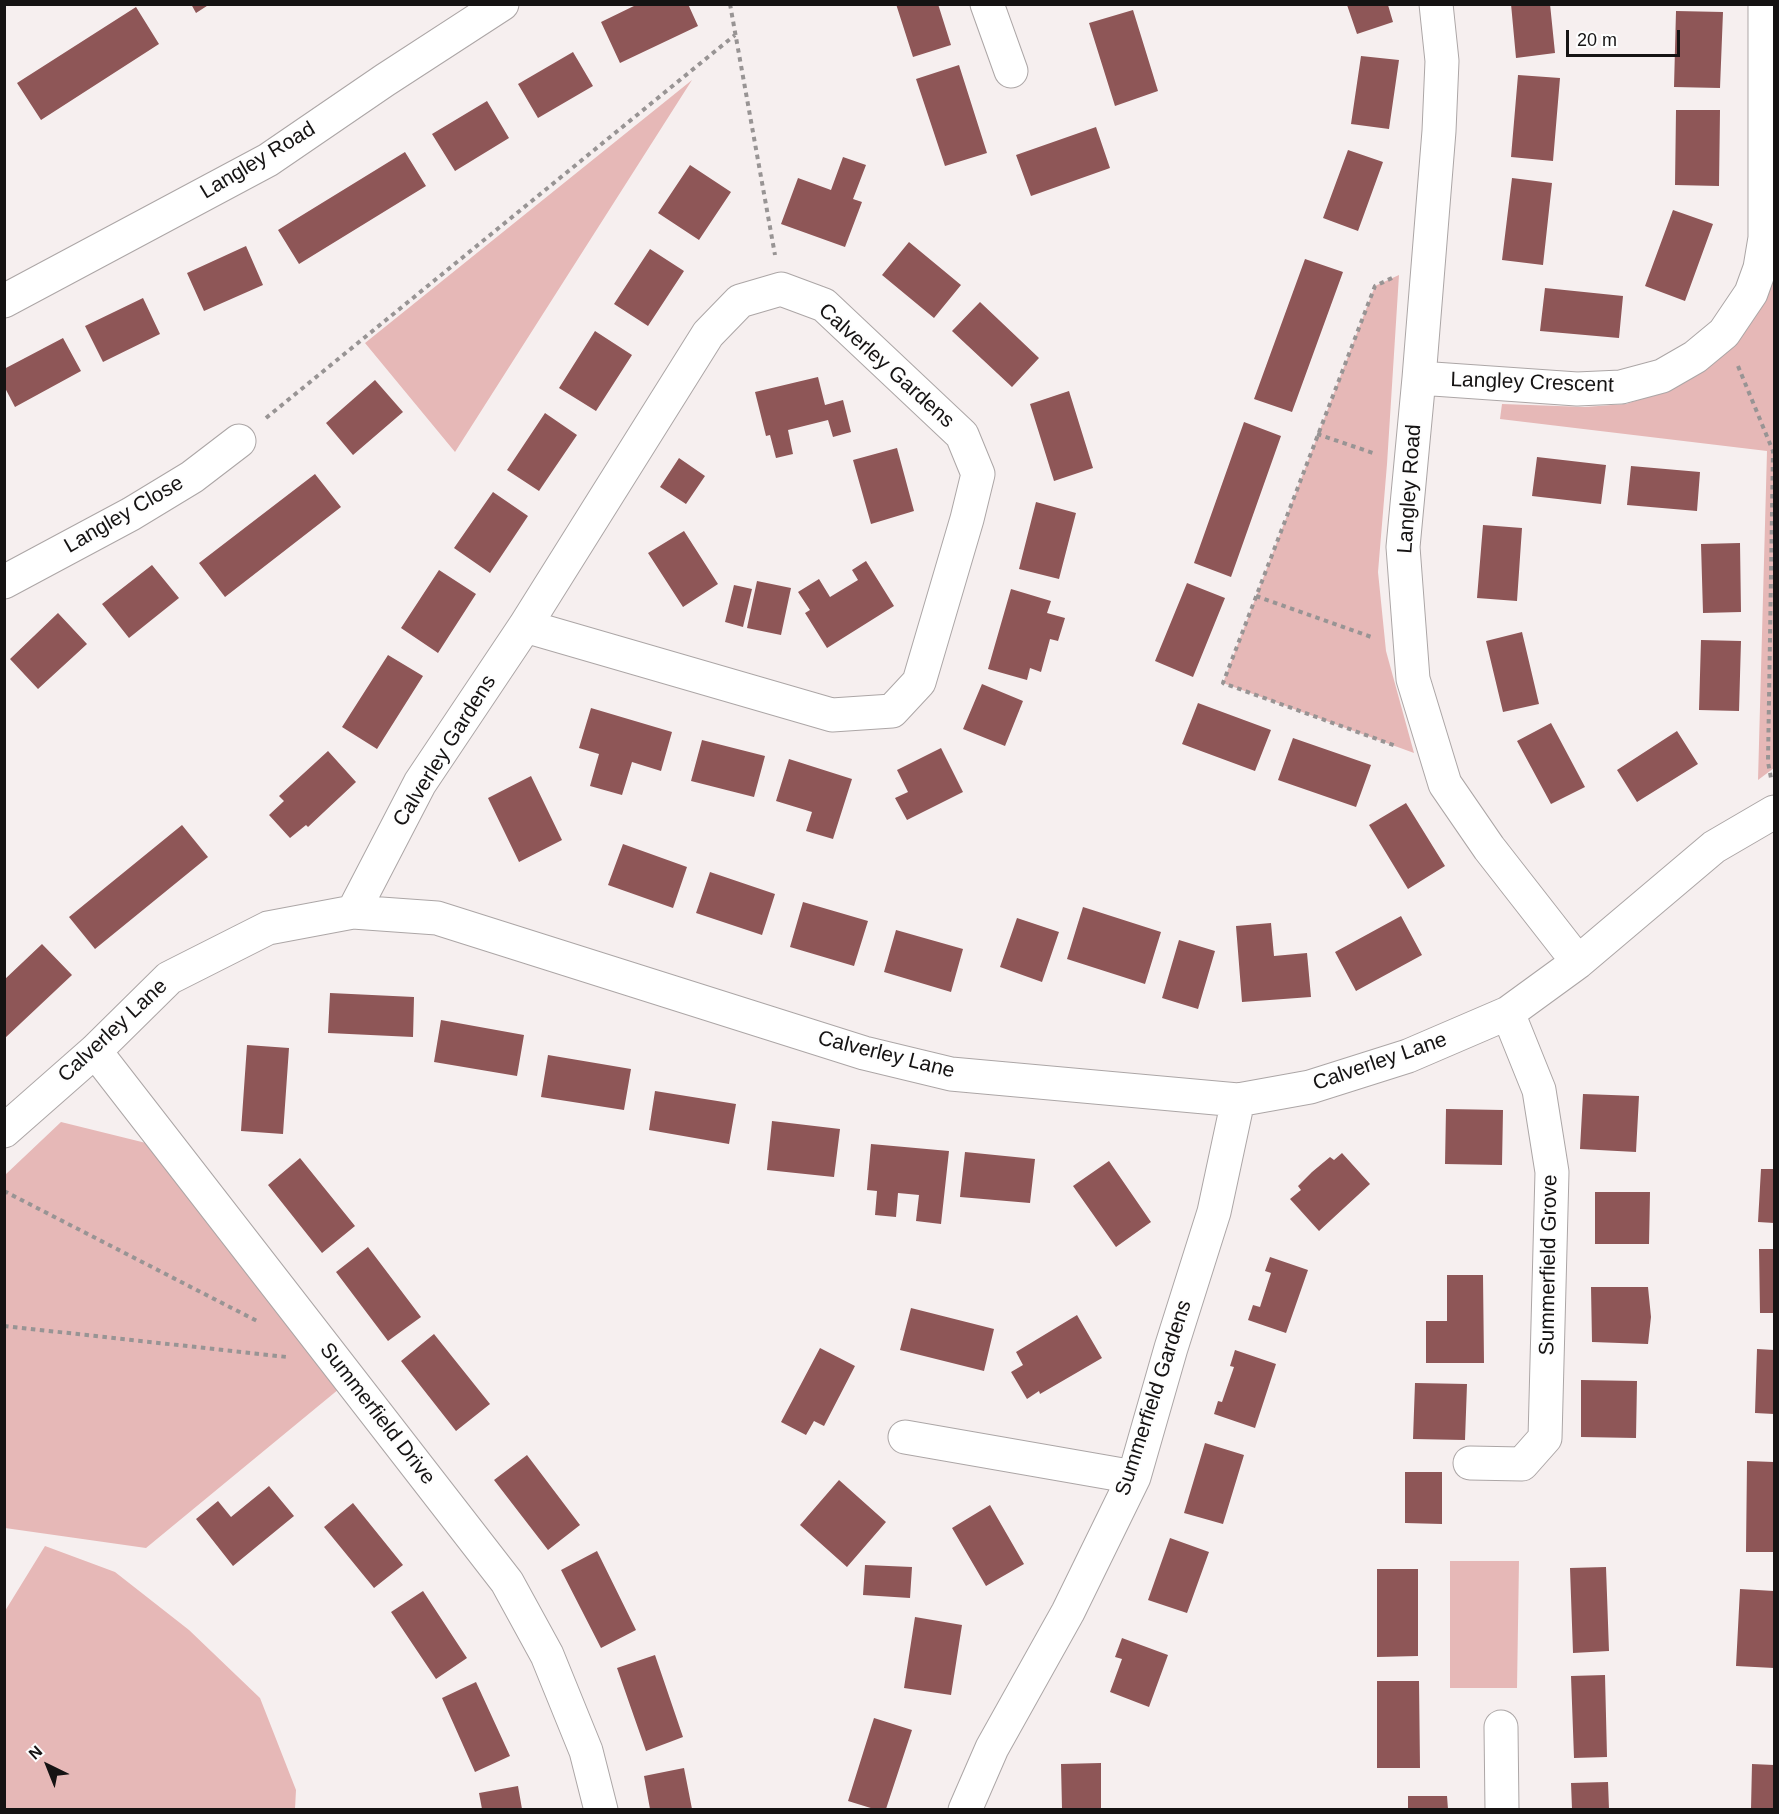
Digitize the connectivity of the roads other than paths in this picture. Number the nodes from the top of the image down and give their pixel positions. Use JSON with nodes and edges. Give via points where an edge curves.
{"nodes":[{"id":1,"x":502,"y":4,"type":"edge"},
{"id":2,"x":987,"y":4,"type":"edge"},
{"id":3,"x":1436,"y":4,"type":"edge"},
{"id":4,"x":1765,"y":4,"type":"edge"},
{"id":5,"x":1011,"y":71,"type":"dead end"},
{"id":6,"x":4,"y":301,"type":"edge"},
{"id":7,"x":1419,"y":378,"type":"junction"},
{"id":8,"x":239,"y":441,"type":"road end"},
{"id":9,"x":4,"y":582,"type":"edge"},
{"id":10,"x":525,"y":626,"type":"junction"},
{"id":11,"x":1773,"y":796,"type":"edge"},
{"id":12,"x":353,"y":912,"type":"junction"},
{"id":13,"x":1578,"y":962,"type":"junction"},
{"id":14,"x":1508,"y":1013,"type":"junction"},
{"id":15,"x":95,"y":1051,"type":"junction"},
{"id":16,"x":1238,"y":1100,"type":"junction"},
{"id":17,"x":4,"y":1131,"type":"edge"},
{"id":18,"x":905,"y":1437,"type":"dead end"},
{"id":19,"x":1470,"y":1463,"type":"dead end"},
{"id":20,"x":1134,"y":1477,"type":"junction"},
{"id":21,"x":1501,"y":1727,"type":"dead end"},
{"id":22,"x":601,"y":1809,"type":"edge"},
{"id":23,"x":965,"y":1809,"type":"edge"},
{"id":24,"x":1502,"y":1809,"type":"edge"}],
"edges":[{"from":1,"to":6,"type":"street","name":"Langley Road","via":[[268,160]]},
{"from":2,"to":5,"type":"street"},
{"from":3,"to":7,"type":"street","name":"Langley Road","via":[[1442,61]]},
{"from":4,"to":7,"type":"street","name":"Langley Crescent","via":[[1765,238],[1751,292],[1724,333],[1695,357],[1662,376],[1622,387],[1577,389]]},
{"from":7,"to":13,"type":"street","name":"Langley Road","via":[[1403,547],[1413,679],[1445,784],[1489,848]]},
{"from":8,"to":9,"type":"street","name":"Langley Close","via":[[192,477],[131,514]]},
{"from":10,"to":10,"type":"street","name":"Calverley Gardens","via":[[708,334],[740,301],[781,289],[824,305],[962,435],[978,474],[919,682],[892,711],[832,715]]},
{"from":10,"to":12,"type":"street","name":"Calverley Gardens","via":[[420,783]]},
{"from":11,"to":13,"type":"street","name":"Calverley Lane"},
{"from":12,"to":15,"type":"street","name":"Calverley Lane","via":[[268,928],[169,978]]},
{"from":12,"to":16,"type":"street","name":"Calverley Lane","via":[[437,918],[864,1053],[951,1074]]},
{"from":13,"to":14,"type":"street","name":"Calverley Lane"},
{"from":14,"to":16,"type":"street","name":"Calverley Lane","via":[[1408,1056],[1310,1087]]},
{"from":14,"to":19,"type":"street","name":"Summerfield Grove","via":[[1539,1090],[1552,1172],[1545,1438],[1521,1464]]},
{"from":15,"to":17,"type":"street","name":"Calverley Lane"},
{"from":15,"to":22,"type":"street","name":"Summerfield Drive","via":[[507,1582],[547,1655],[586,1750]]},
{"from":16,"to":20,"type":"street","name":"Summerfield Gardens","via":[[1214,1212]]},
{"from":18,"to":20,"type":"street"},
{"from":20,"to":23,"type":"street","name":"Summerfield Gardens","via":[[1068,1612],[992,1748]]},
{"from":21,"to":24,"type":"street"}]}
